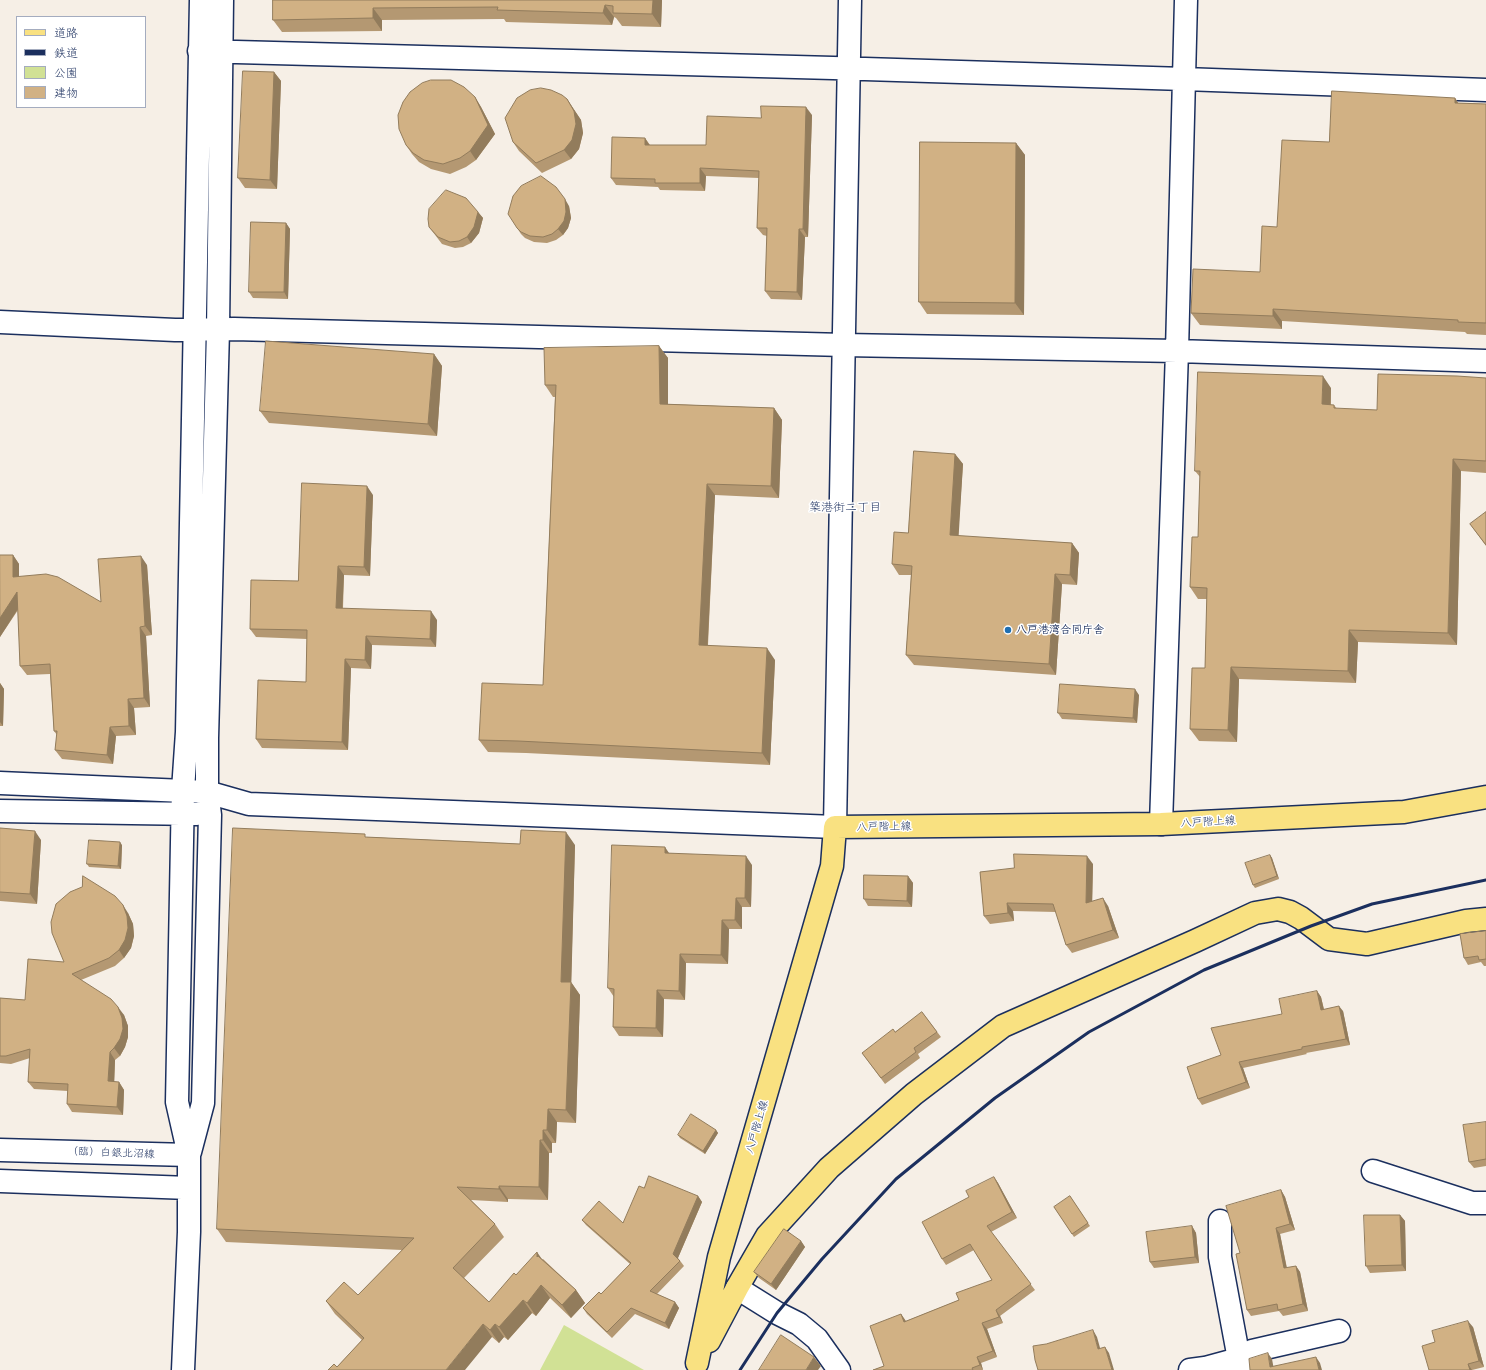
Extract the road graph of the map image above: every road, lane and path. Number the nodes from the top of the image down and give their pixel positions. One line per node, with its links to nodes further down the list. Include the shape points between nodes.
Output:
1 (201, 0): 5 (street)
2 (222, 0): 6 (street)
3 (850, 0): 7 (street)
4 (1186, 0): 8 (street)
5 (199, 51): 6 (street); 11 (street)
6 (221, 52): 7 (street); 12 (street)
7 (849, 69): 8 (street); 13 (street)
8 (1184, 79): 9 (street); 14 (street)
9 (1486, 90)
10 (0, 322): 11 (street)
11 (194, 330): 12 (street); 17 (street, via 188,724)
12 (218, 330): 13 (street); 18 (street)
13 (844, 345): 14 (street); 25 (street)
14 (1177, 351): 15 (street); 24 (street)
15 (1486, 361)
16 (0, 784): 17 (street)
17 (183, 790): 18 (street); 22 (street)
18 (207, 792): 20 (street); 23 (street)
19 (1486, 797): 24 (main road, 八戸階上線, via 1404,812)
20 (249, 804): 23 (street); 25 (street)
21 (0, 811): 22 (street)
22 (183, 813): 23 (street); 28 (street, via 177,1102)
23 (210, 814): 28 (street, via 204,1103)
24 (1161, 824): 25 (main road, 八戸階上線)
25 (834, 827): 37 (main road, 八戸階上線, via 832,866 719,1257)
26 (1486, 919): 34 (main road, 八戸階上線, via 1466,921 1367,944 1329,939 1290,912 1278,909 1255,912 1003,1026 914,1094 829,1168 767,1236)
27 (0, 1150): 28 (street, （臨）白銀北沼線)
28 (189, 1155): 31 (street)
29 (1374, 1171): 32 (street, via 1472,1203)
30 (0, 1181): 31 (street)
31 (189, 1188): 38 (street)
32 (1486, 1203)
33 (1220, 1221): 36 (street, via 1220,1257)
34 (737, 1288): 37 (main road, 八戸階上線); 39 (street, via 799,1324 816,1339)
35 (1339, 1331): 36 (street, via 1252,1351)
36 (1239, 1364): 40 (street)
37 (695, 1367)
38 (183, 1370)
39 (839, 1370)
40 (1190, 1370)

